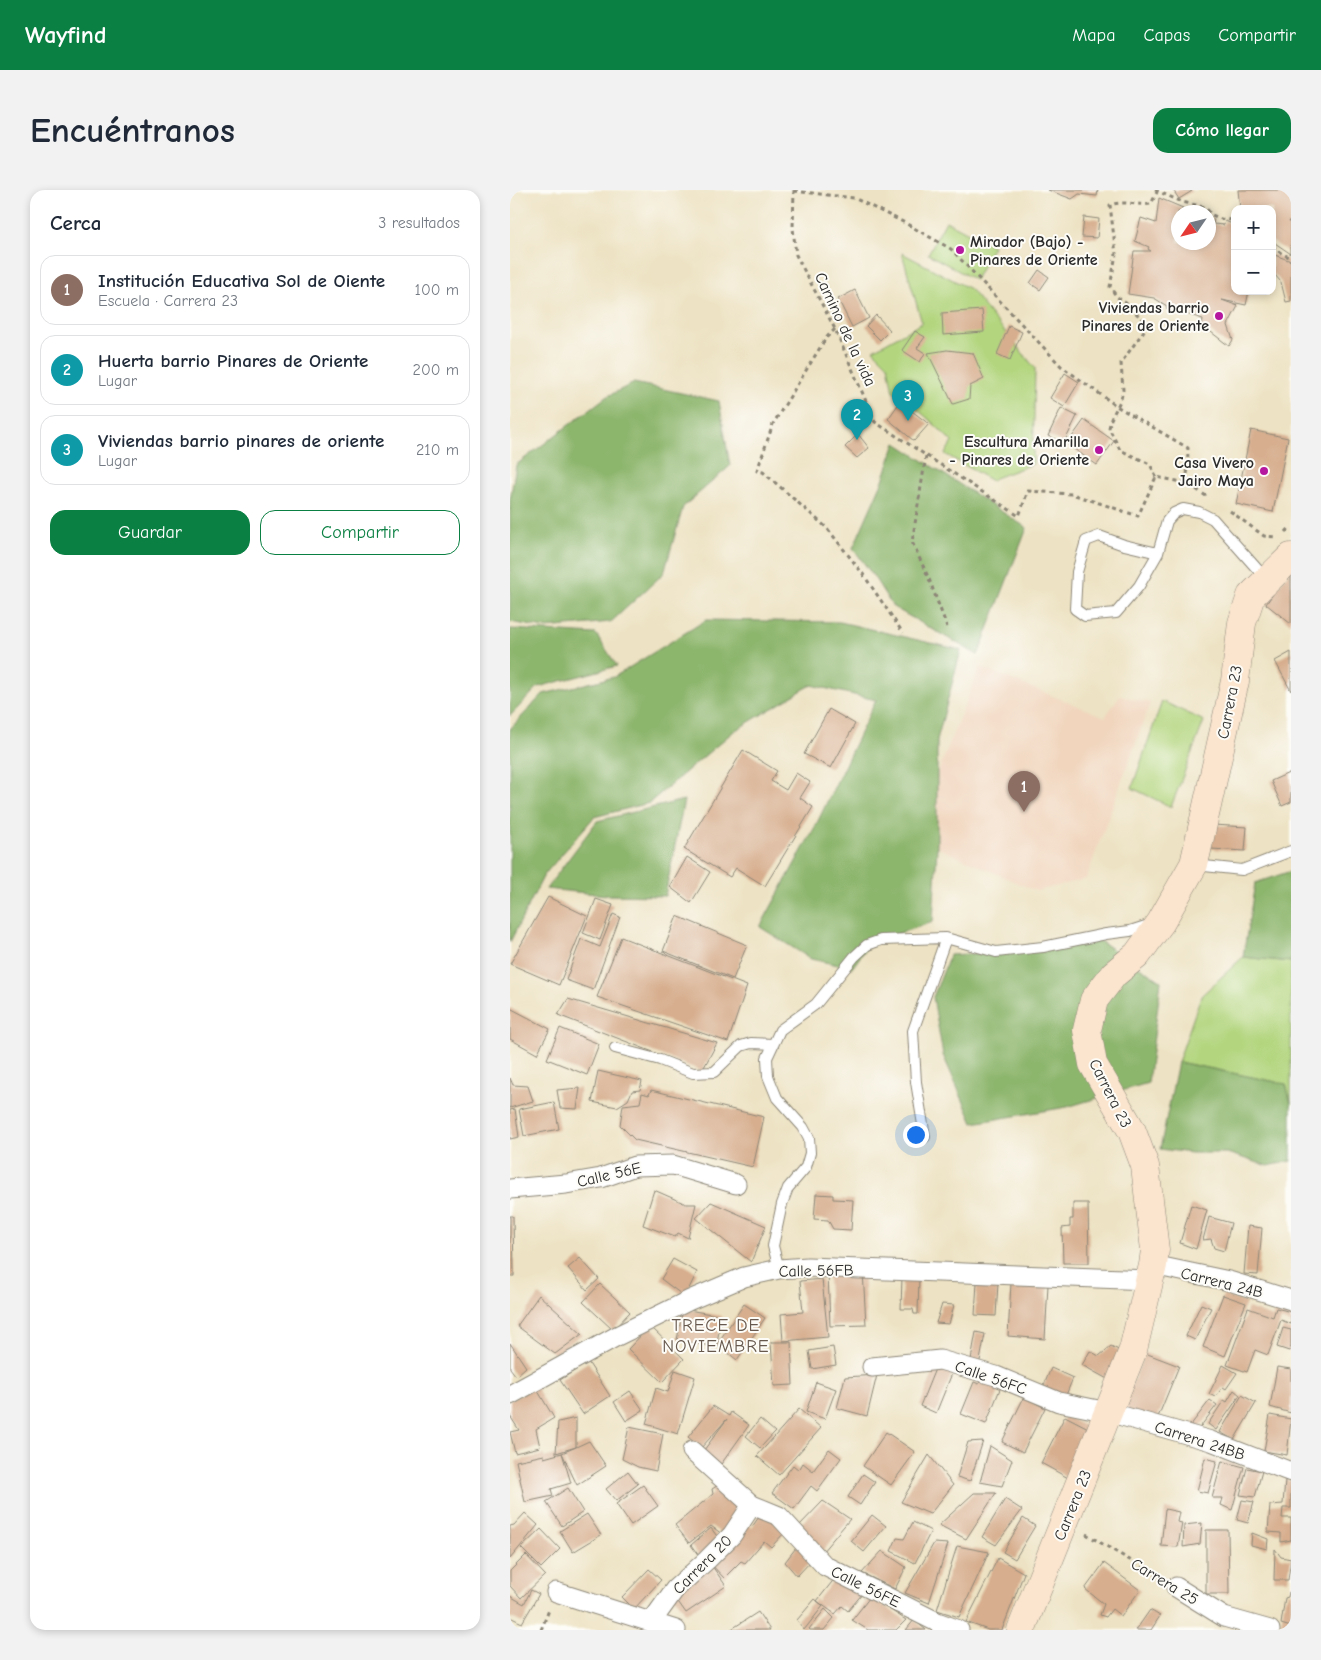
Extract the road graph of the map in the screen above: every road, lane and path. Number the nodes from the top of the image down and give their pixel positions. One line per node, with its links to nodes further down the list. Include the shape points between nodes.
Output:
1 (794, 190): 6 (path, Camino de la vida, via 796,255); 7 (path, Camino de la vida, via 854,198 951,249 1061,366)
2 (1156, 191): 3 (path, via 1205,207 1220,219); 7 (path, via 1151,204 1141,206 1118,202 1110,205 1116,254 1110,286 1117,297 1148,325 1121,363 1123,390)
3 (1231, 220)
4 (1276, 249): 5 (path)
5 (1291, 258)
6 (835, 329): 8 (path, Camino de la vida, via 875,422); 18 (path, via 826,338 773,424 756,471 763,472 827,528)
7 (1118, 407): 9 (path, via 1109,428 1120,450 1150,464); 10 (path, Camino de la vida, via 1188,448)
8 (926, 456): 9 (path, Camino de la vida, via 1019,516 1028,492 1072,494 1138,516); 17 (path, via 912,542 930,579)
9 (1156, 477): 10 (path)
10 (1187, 483): 11 (path)
11 (1211, 499)
12 (1227, 509): 13 (path, via 1264,536 1278,537 1289,531)
13 (1291, 526)
14 (1158, 553): 14 (lane, via 1099,536 1086,541 1077,572 1075,609 1085,616 1116,613 1139,586); 16 (lane, via 1167,521 1183,509 1199,512 1213,518)
15 (1291, 557): 16 (street, Carrera 23)
16 (1266, 580): 20 (street, Carrera 23, via 1252,596 1242,622 1235,682)
17 (947, 627)
18 (903, 633)
19 (1291, 851): 20 (lane, via 1242,870)
20 (1194, 864): 21 (street, Carrera 23)
21 (1161, 922): 22 (lane, via 1043,947 996,952); 29 (street, Carrera 23, via 1137,955 1114,974 1094,1000 1087,1030 1093,1064 1132,1131 1145,1166 1155,1250)
22 (946, 938): 23 (lane, via 880,940 867,945 816,1004 780,1030); 25 (lane, via 913,1031 916,1082)
23 (773, 1044): 24 (lane, via 741,1046 714,1072 693,1074 660,1060); 28 (lane, via 768,1058 768,1076 777,1098 809,1138 810,1154 806,1167 788,1188 782,1204 773,1246)
24 (615, 1048)
25 (925, 1137)
26 (736, 1184): 27 (street, Calle 56E, via 673,1164 635,1166 601,1178)
27 (510, 1189)
28 (779, 1269): 29 (street, Calle 56FB); 32 (street, Calle 56FB, via 744,1277 690,1300)
29 (1152, 1273): 30 (street, Carrera 24B, via 1229,1281); 33 (street, Carrera 23, via 1133,1350)
30 (1291, 1300)
31 (872, 1367): 33 (street, Calle 56FC, via 940,1360 996,1376 1059,1402)
32 (510, 1395)
33 (1108, 1412): 35 (street, Carrera 24BB, via 1211,1441); 37 (street, Carrera 23)
34 (692, 1451): 36 (street, Calle 56FE)
35 (1291, 1472)
36 (752, 1505): 40 (street, Carrera 20, via 732,1535 675,1589); 42 (street, Calle 56FE, via 779,1516 825,1566)
37 (1064, 1527): 38 (path, Carrera 25, via 1091,1536); 43 (street, Carrera 23)
38 (1176, 1587): 44 (street, Carrera 25, via 1224,1617)
39 (556, 1592): 40 (street)
40 (652, 1621): 41 (street)
41 (676, 1630)
42 (959, 1630)
43 (1021, 1630)
44 (1270, 1630)

